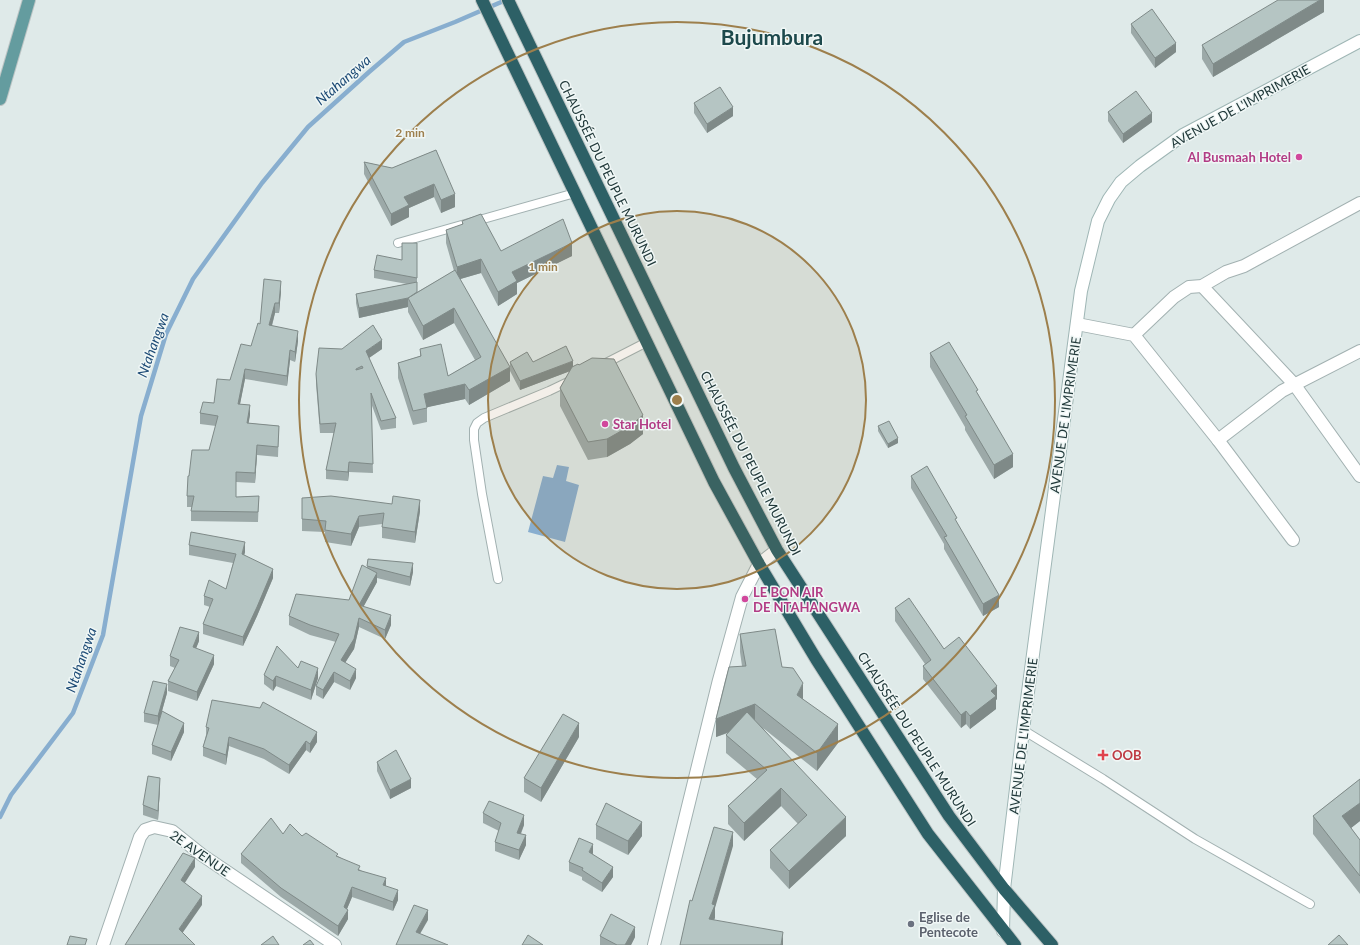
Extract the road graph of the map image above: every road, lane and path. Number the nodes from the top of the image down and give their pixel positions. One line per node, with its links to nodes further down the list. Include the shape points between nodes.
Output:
1 (29, 0): 5 (main road)
2 (482, 0): 6 (highway)
3 (508, 0): 21 (highway, CHAUSSÉE DU PEUPLE MURUNDI)
4 (1360, 41): 10 (street, AVENUE DE L'IMPRIMERIE, via 1183,135 1121,182 1098,221 1081,291)
5 (0, 99)
6 (575, 193): 8 (lane); 12 (highway)
7 (1360, 204): 9 (street)
8 (398, 243)
9 (1202, 286): 11 (street, via 1189,287 1174,296); 16 (street)
10 (1077, 324): 11 (street); 24 (street, AVENUE DE L'IMPRIMERIE)
11 (1134, 335): 17 (street)
12 (647, 342): 14 (lane); 22 (highway, via 714,482)
13 (1360, 351): 16 (street)
14 (598, 367)
15 (577, 377): 23 (lane, via 484,418 474,429 482,494)
16 (1294, 384): 17 (street); 18 (street)
17 (1218, 440): 20 (street)
18 (1356, 462): 19 (street)
19 (1360, 476)
20 (1293, 540)
21 (777, 550): 22 (street); 25 (highway, CHAUSSÉE DU PEUPLE MURUNDI, via 950,816)
22 (759, 564): 27 (highway, via 928,834); 30 (street, via 742,597 718,680)
23 (498, 579)
24 (1023, 730): 25 (street, AVENUE DE L'IMPRIMERIE); 26 (lane, via 1195,839)
25 (1004, 889): 27 (street, AVENUE DE L'IMPRIMERIE); 32 (highway, CHAUSSÉE DU PEUPLE MURUNDI)
26 (1310, 904)
27 (1003, 931): 31 (highway)
28 (103, 945): 29 (street, 2E AVENUE, via 140,837 145,830 154,826 172,831 202,855)
29 (335, 945)
30 (654, 945)
31 (1015, 945)
32 (1052, 945)

